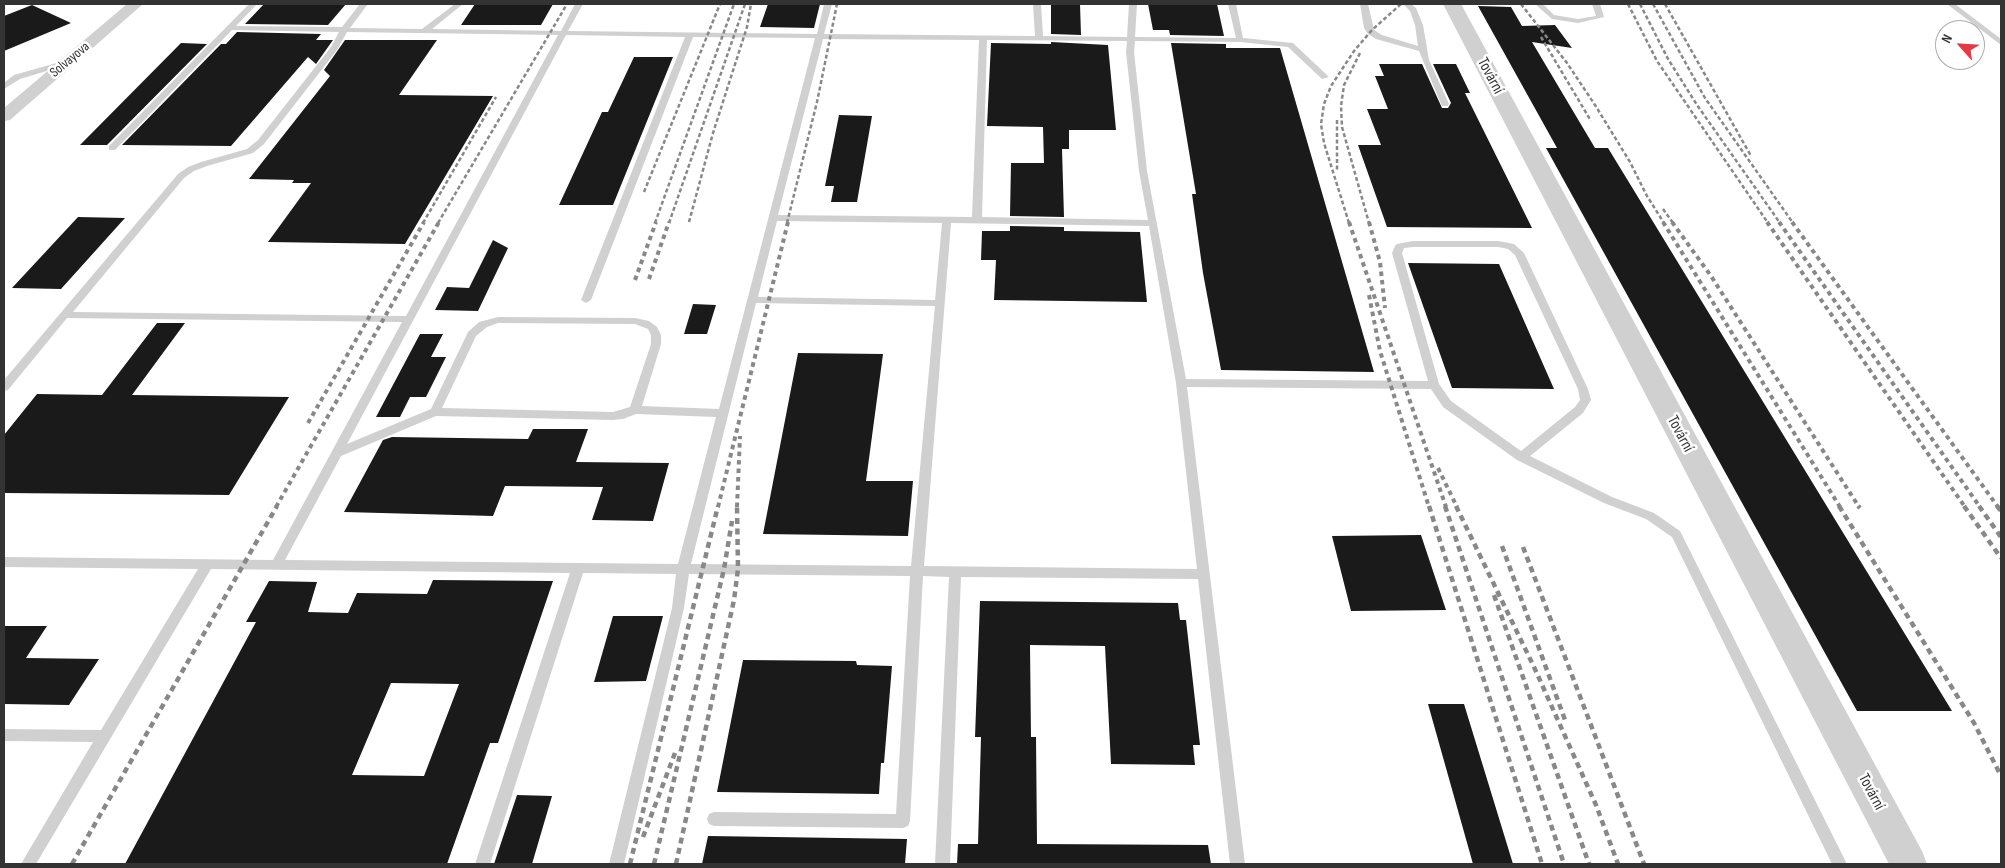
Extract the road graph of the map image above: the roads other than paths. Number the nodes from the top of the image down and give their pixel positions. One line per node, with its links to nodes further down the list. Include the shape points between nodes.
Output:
1 (136, 4): 28 (street, Solvayova)
2 (253, 4): 16 (lane)
3 (364, 4): 17 (lane)
4 (459, 4): 18 (lane)
5 (579, 4): 19 (lane)
6 (828, 4): 21 (lane)
7 (1037, 4): 23 (lane)
8 (1132, 4): 24 (lane)
9 (1232, 4): 25 (lane)
10 (1364, 4): 27 (lane, via 1371,32)
11 (1407, 4): 27 (lane, via 1413,10 1418,25)
12 (1452, 4): 68 (street, Tovární)
13 (1539, 4): 14 (lane, via 1552,17 1578,21 1600,17)
14 (1596, 4)
15 (1951, 4): 26 (lane)
16 (230, 28): 17 (lane); 33 (lane)
17 (344, 30): 18 (lane); 41 (lane, via 334,48 261,142 250,151 204,164 181,176)
18 (424, 31): 19 (lane)
19 (563, 33): 20 (lane); 42 (lane)
20 (690, 35): 21 (lane); 38 (lane)
21 (819, 36): 22 (lane); 34 (lane)
22 (983, 38): 23 (lane); 36 (lane)
23 (1039, 38): 24 (lane)
24 (1131, 39): 25 (lane); 37 (lane, via 1144,170)
25 (1240, 40): 29 (lane, via 1290,45)
26 (2001, 43)
27 (1422, 50): 31 (lane)
28 (67, 62): 30 (lane, via 17,77); 32 (street, Solvayova)
29 (1325, 77)
30 (4, 87)
31 (1445, 104)
32 (4, 116)
33 (112, 148)
34 (773, 218): 35 (lane); 39 (lane)
35 (947, 220): 36 (lane); 40 (lane)
36 (977, 220): 37 (lane)
37 (1153, 223): 43 (lane)
38 (586, 300)
39 (752, 300): 40 (lane); 48 (lane)
40 (940, 303): 56 (lane)
41 (65, 315): 42 (lane); 45 (lane)
42 (409, 318): 49 (lane)
43 (1181, 383): 44 (lane); 58 (lane)
44 (1434, 385): 50 (lane, via 1452,408); 50 (lane, via 1398,249 1405,244 1511,246 1519,253 1586,395 1583,406)
45 (4, 387)
46 (636, 410): 47 (lane, via 613,416); 47 (lane, via 656,344 652,327 635,321 498,320 483,324 472,334); 48 (lane)
47 (435, 412): 49 (lane)
48 (723, 413): 55 (lane)
49 (336, 454): 53 (lane)
50 (1521, 456): 67 (lane, via 1608,500 1650,516 1676,534)
51 (4, 562): 52 (lane)
52 (208, 564): 53 (lane); 60 (lane)
53 (276, 565): 54 (lane)
54 (578, 568): 55 (lane); 63 (lane)
55 (683, 569): 56 (lane); 64 (lane, via 678,608)
56 (918, 571): 57 (lane); 61 (lane, via 903,821)
57 (955, 572): 58 (lane); 65 (lane)
58 (1203, 574): 66 (lane)
59 (4, 735): 60 (lane)
60 (104, 736): 62 (lane)
61 (714, 819)
62 (28, 864)
63 (482, 864)
64 (616, 864)
65 (942, 864)
66 (1238, 864)
67 (1840, 864)
68 (1909, 864)

